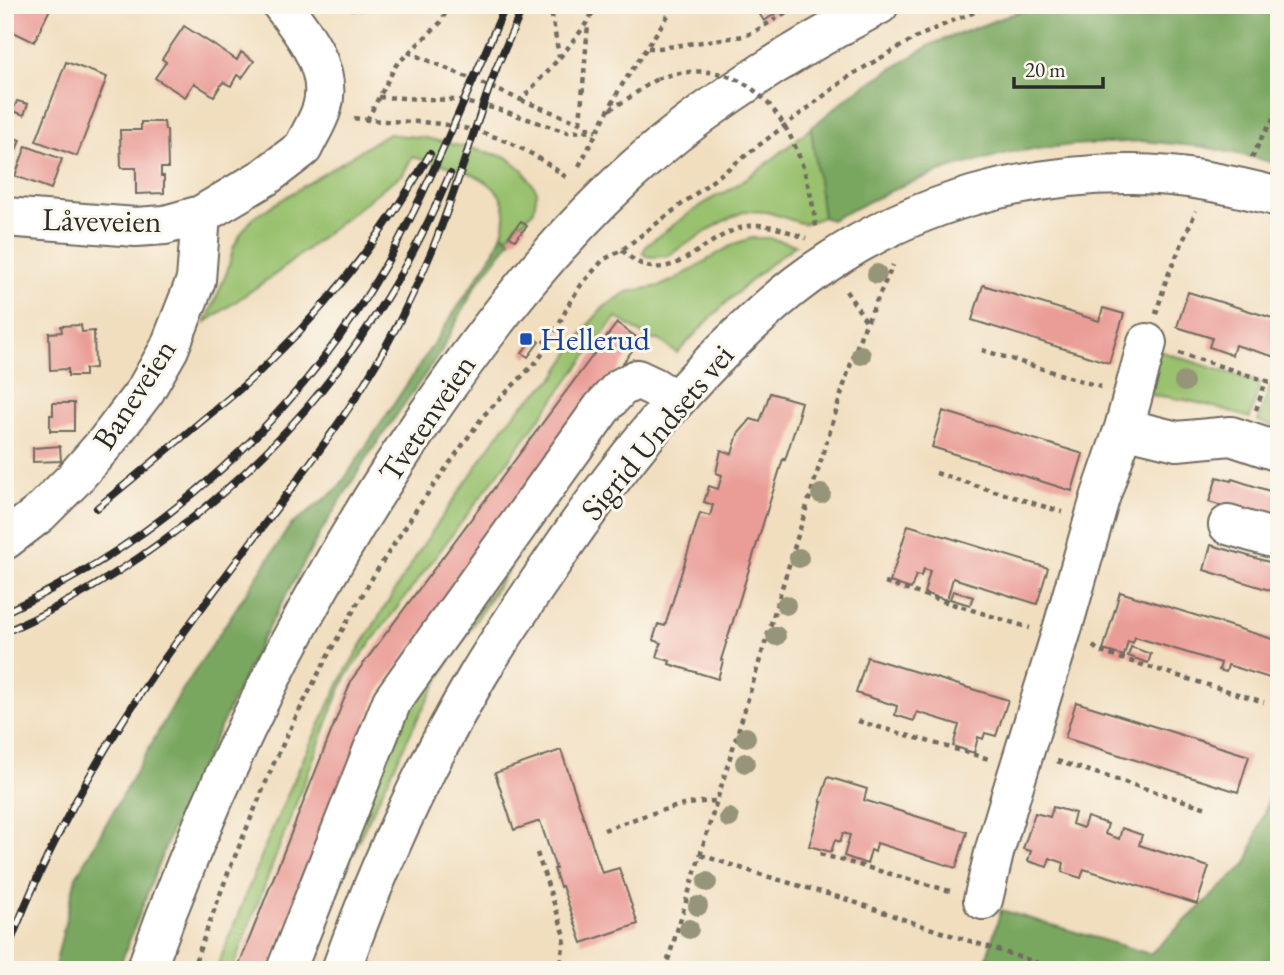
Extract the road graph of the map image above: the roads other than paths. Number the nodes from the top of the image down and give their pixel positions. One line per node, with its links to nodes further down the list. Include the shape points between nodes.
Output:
1 (282, 5): 4 (street, Låveveien, via 318,61 324,98 335,113 303,148 265,177)
2 (879, 5): 14 (street, Tvetenveien, via 765,69 650,156 557,246 481,339 379,488 304,614 188,857)
3 (1279, 197): 7 (street, Sigrid Undsets vei, via 1179,178 1088,175 989,191 940,206 857,244 782,295)
4 (201, 215): 5 (street, Låveveien, via 136,228); 11 (street, Baneveien, via 196,280 169,349 145,391 73,480)
5 (9, 216)
6 (1147, 343): 8 (street)
7 (675, 400): 15 (street, via 637,379 620,388 392,701); 16 (street, Sigrid Undsets vei, via 570,537 478,675 412,800)
8 (1130, 418): 9 (street, via 1177,441 1231,436); 13 (street, via 1100,498 995,849)
9 (1279, 452)
10 (1228, 525): 12 (street)
11 (5, 540)
12 (1279, 540)
13 (984, 900)
14 (146, 970)
15 (286, 970)
16 (341, 970)

